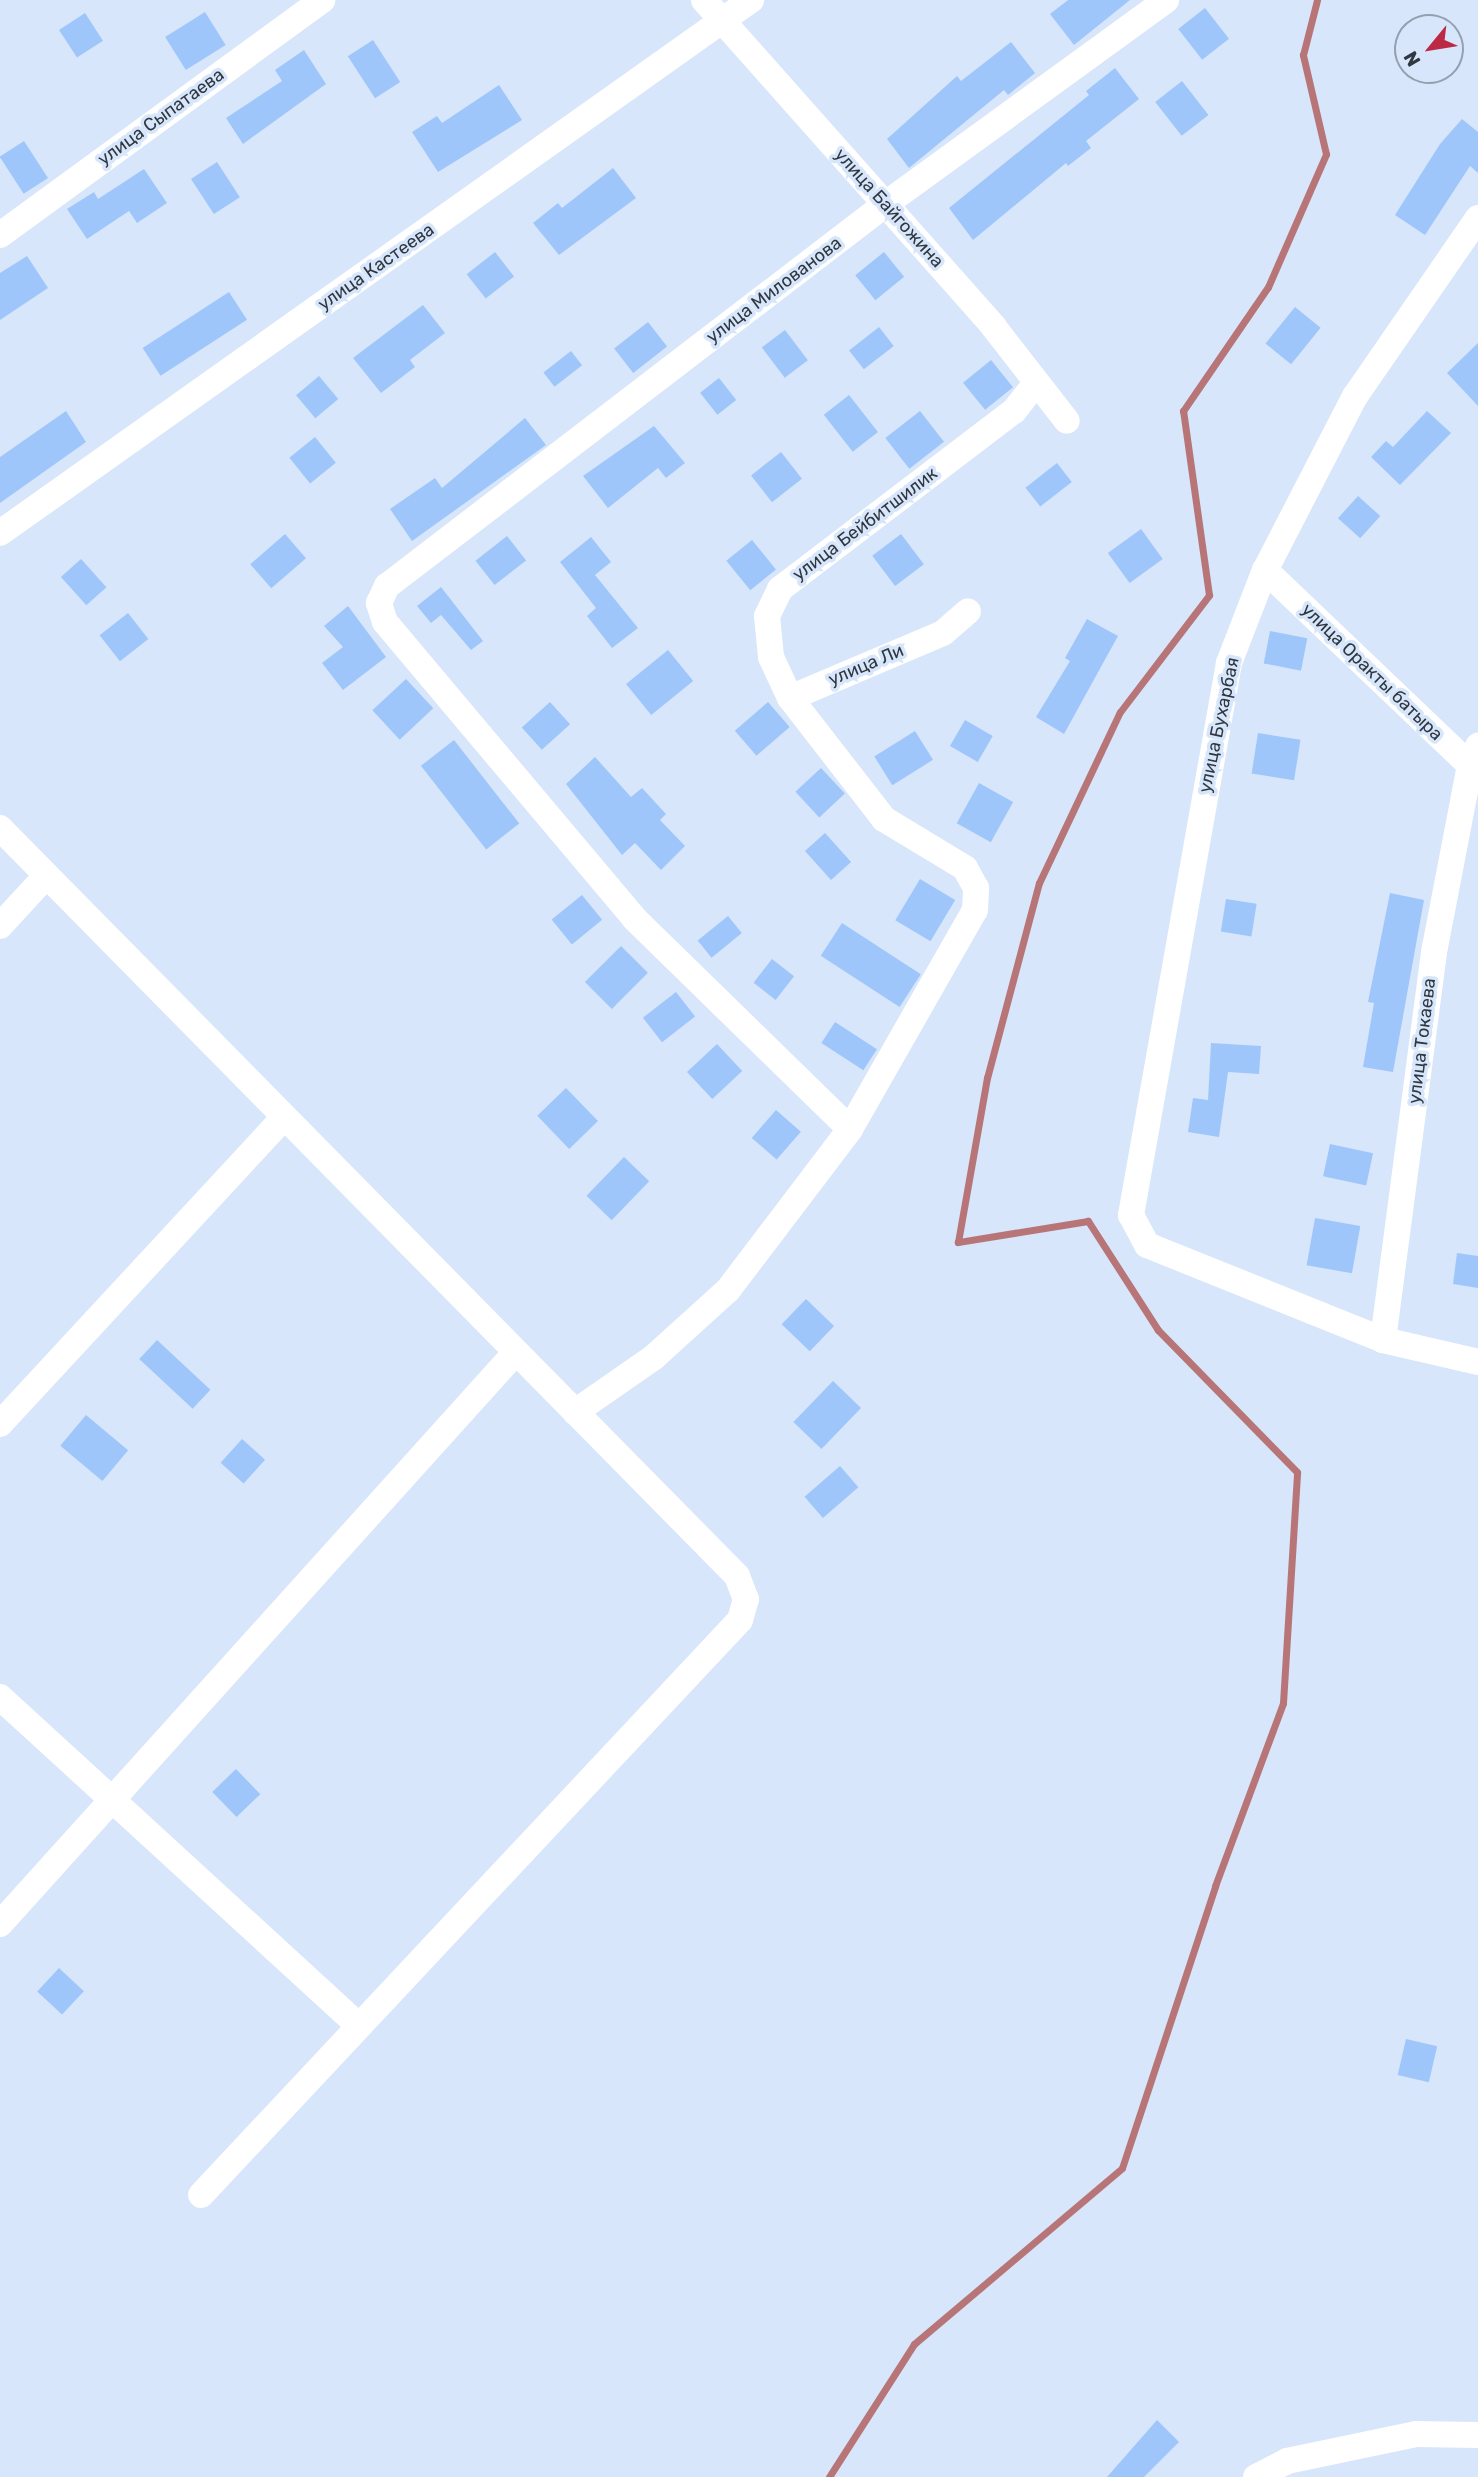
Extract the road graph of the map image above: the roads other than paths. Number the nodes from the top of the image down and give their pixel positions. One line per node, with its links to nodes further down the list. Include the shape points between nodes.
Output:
1 (322, 0): 8 (street, улица Сыпатаева)
2 (704, 0): 5 (street, улица Байгожина)
3 (751, 0): 5 (street, улица Кастеева)
4 (1166, 0): 6 (street, улица Милованова)
5 (722, 22): 6 (street, улица Байгожина); 11 (street, улица Кастеева)
6 (887, 203): 9 (street, улица Байгожина); 20 (street, улица Милованова, via 387,586 379,603 385,622 635,919)
7 (1478, 218): 12 (street, улица Бухарбая, via 1355,396)
8 (0, 234)
9 (1036, 383): 10 (street, улица Байгожина); 14 (street, улица Бейбитшилик, via 1014,411 780,589 766,616 771,657)
10 (1067, 421)
11 (0, 533)
12 (1265, 570): 15 (street, улица Оракты батыра); 21 (street, улица Бухарбая, via 1229,663 1131,1215 1147,1245)
13 (968, 611): 14 (street, улица Ли, via 952,640)
14 (790, 698): 20 (street, улица Бейбитшилик, via 884,819 965,868 976,888 975,910)
15 (1475, 762): 21 (street, улица Токаева, via 1435,947)
16 (0, 828): 17 (street)
17 (46, 876): 18 (street); 19 (street)
18 (0, 926)
19 (284, 1117): 22 (street); 25 (street)
20 (850, 1129): 24 (street, улица Бейбитшилик, via 728,1290 654,1357)
21 (1383, 1340): 23 (street)
22 (516, 1352): 24 (street); 27 (street)
23 (1478, 1362)
24 (575, 1412): 29 (street, via 737,1576 747,1599 740,1620)
25 (0, 1424)
26 (0, 1697): 27 (street)
27 (113, 1798): 28 (street); 29 (street)
28 (0, 1924)
29 (359, 2026): 30 (street)
30 (201, 2195)
31 (1478, 2434): 32 (street, via 1416,2434 1287,2461)
32 (1256, 2477)

